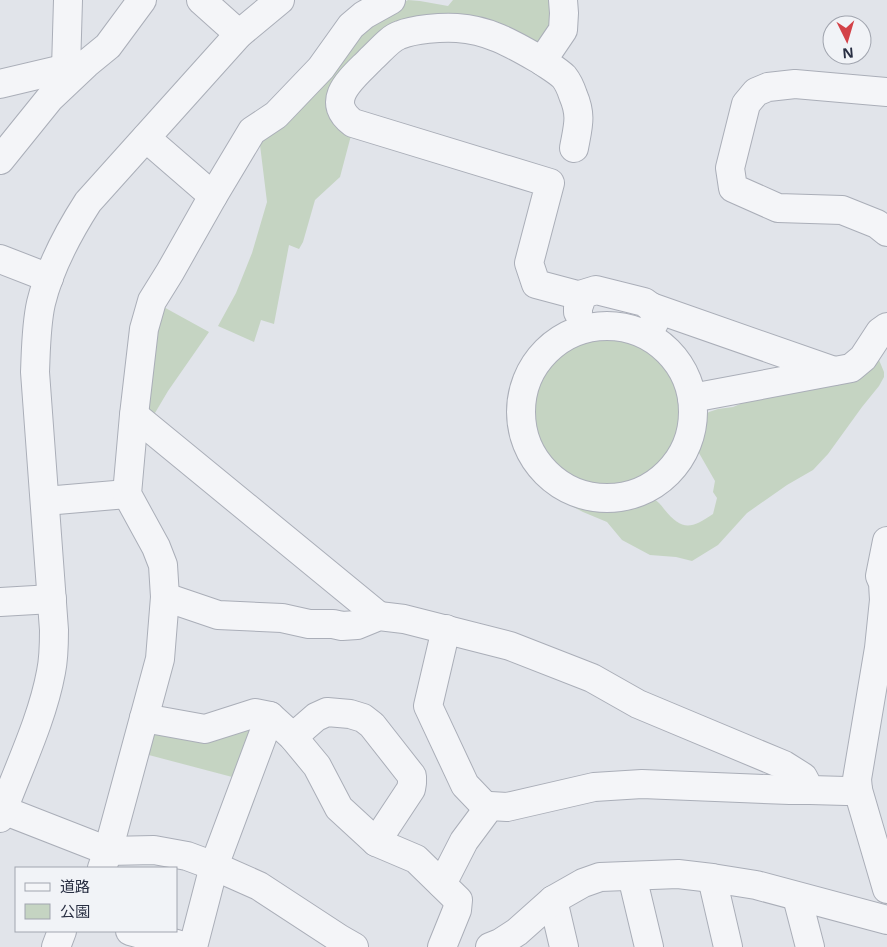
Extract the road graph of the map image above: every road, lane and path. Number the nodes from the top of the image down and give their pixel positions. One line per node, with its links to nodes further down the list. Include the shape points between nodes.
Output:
1 (68, 0): 9 (street)
2 (142, 0): 9 (street, via 108,46)
3 (200, 0): 7 (street)
4 (280, 0): 7 (street)
5 (391, 0): 15 (street, via 352,26 321,68 276,115 252,131)
6 (563, 0): 8 (street, via 562,30)
7 (239, 34): 12 (street)
8 (542, 61): 13 (street, via 564,77 575,100 579,121); 19 (street, via 489,33 457,28 399,35 345,86 340,95 340,108 353,123 550,184 529,263 536,284)
9 (76, 66): 10 (street); 14 (street)
10 (0, 84)
11 (887, 92): 16 (street, via 795,84 756,92 746,104 730,168 733,188 778,208 842,210 877,224)
12 (146, 138): 15 (street); 18 (street, via 88,202 63,244)
13 (574, 148)
14 (0, 160)
15 (213, 196): 26 (street, via 152,301 144,329)
16 (887, 232)
17 (0, 259): 18 (street)
18 (49, 278): 28 (street, via 41,304 35,372)
19 (581, 296): 20 (street, via 596,290 644,302); 22 (street, via 578,308)
20 (651, 307): 23 (street, via 656,317); 24 (street)
21 (887, 327): 24 (street, via 863,358 851,368)
22 (580, 331): 23 (street, via 592,326 622,326); 25 (street, via 564,337 542,354 527,377 520,404 522,431 532,456 550,477 573,492 609,498 627,496 652,486 675,466 690,440 694,411)
23 (650, 336): 25 (street, via 673,356 689,381)
24 (834, 372): 25 (street)
25 (692, 398)
26 (134, 415): 27 (street); 34 (street)
27 (128, 494): 28 (street); 31 (street, via 163,565)
28 (45, 501): 32 (street)
29 (887, 541): 30 (street, via 880,576)
30 (885, 583): 40 (street)
31 (165, 597): 34 (street, via 218,615 282,618 309,624 357,625); 37 (street, via 160,659)
32 (52, 599): 33 (street); 42 (street, via 53,655 45,701)
33 (0, 602)
34 (378, 616): 35 (street, via 404,618)
35 (446, 629): 39 (street, via 510,646 592,678 638,704 784,765 803,777); 41 (street, via 428,706 466,785)
36 (270, 716): 37 (street, via 255,714 205,729); 38 (street); 45 (street)
37 (144, 718): 44 (street)
38 (293, 736): 43 (street, via 317,766 339,808); 43 (street, via 327,712 363,718 412,776 411,789)
39 (810, 790): 40 (street); 41 (street, via 642,784 594,787 507,807 490,806)
40 (858, 790): 49 (street)
41 (488, 809): 48 (street, via 464,841)
42 (2, 814): 44 (street)
43 (376, 842): 48 (street, via 416,859)
44 (105, 860): 45 (street, via 154,850 187,856)
45 (214, 866): 55 (street, via 258,886); 58 (street)
46 (632, 876): 47 (street, via 678,874); 51 (street, via 600,877); 62 (street)
47 (712, 878): 50 (street, via 756,885); 63 (street)
48 (442, 884): 59 (street, via 458,900)
49 (887, 889)
50 (797, 897): 52 (street); 64 (street)
51 (553, 900): 60 (street, via 500,944); 61 (street)
52 (887, 920)
53 (62, 932): 56 (street)
54 (134, 932): 57 (street)
55 (343, 944)
56 (56, 947)
57 (187, 947)
58 (193, 947)
59 (442, 947)
60 (490, 947)
61 (564, 947)
62 (649, 947)
63 (728, 947)
64 (810, 947)

